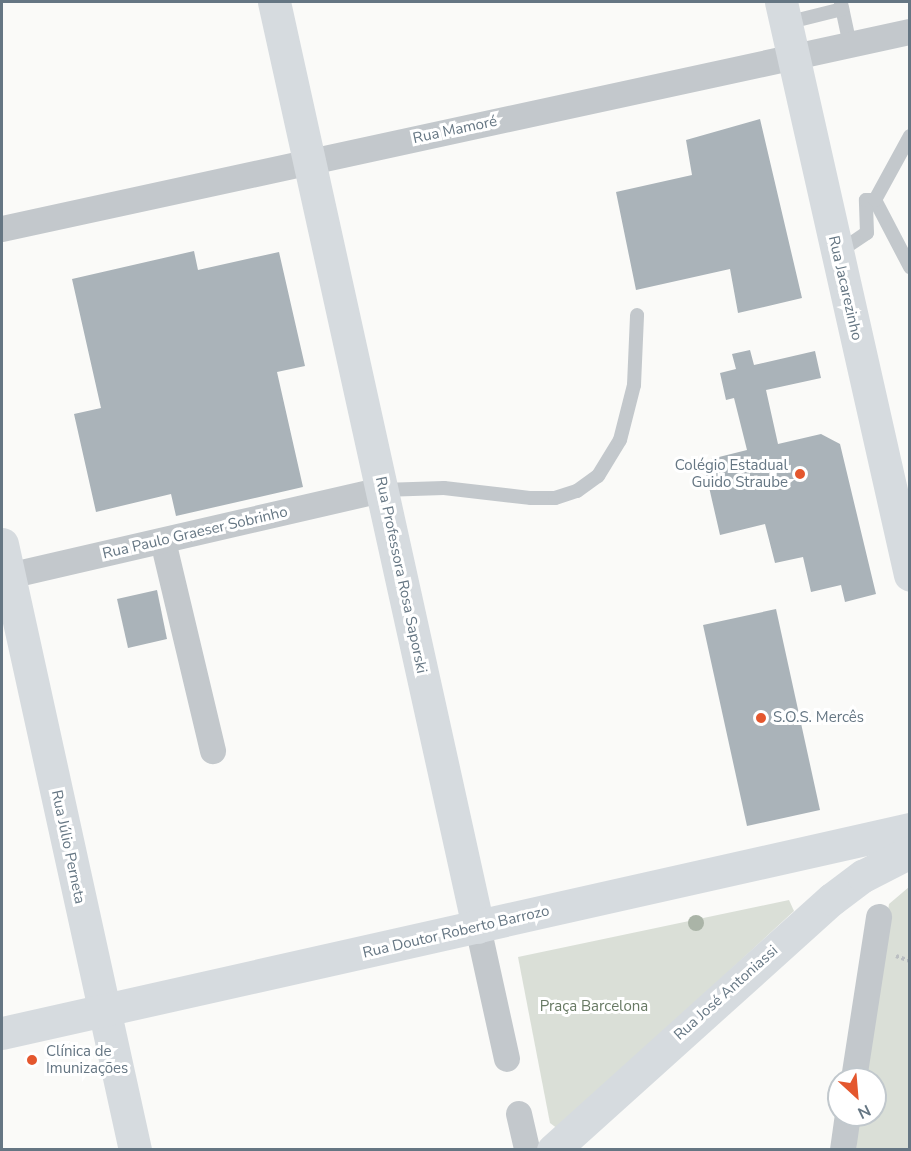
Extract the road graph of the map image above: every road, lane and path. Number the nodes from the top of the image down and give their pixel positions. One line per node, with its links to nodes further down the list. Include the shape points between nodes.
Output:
1 (274, 2): 8 (main road, Rua Professora Rosa Saporski)
2 (841, 5): 3 (lane); 5 (lane)
3 (783, 12): 6 (main road, Rua Jacarezinho)
4 (909, 32): 5 (street, Rua Mamoré)
5 (850, 45): 6 (street, Rua Mamoré)
6 (793, 57): 8 (street, Rua Mamoré); 11 (main road, Rua Jacarezinho)
7 (909, 136): 9 (lane)
8 (310, 162): 10 (street, Rua Mamoré); 14 (main road, Rua Professora Rosa Saporski)
9 (875, 200): 11 (lane, via 866,200 867,233); 12 (lane)
10 (2, 229)
11 (837, 253): 17 (main road, Rua Jacarezinho)
12 (909, 267)
13 (637, 315): 14 (lane, via 634,385 620,440 598,476 577,491 555,498 531,498 444,488)
14 (382, 490): 15 (street, Rua Paulo Graeser Sobrinho); 23 (main road, Rua Professora Rosa Saporski)
15 (163, 541): 18 (street, Rua Paulo Graeser Sobrinho); 19 (street)
16 (2, 544): 18 (main road, Rua Júlio Perneta)
17 (909, 575)
18 (9, 576): 24 (main road, Rua Júlio Perneta)
19 (213, 751)
20 (909, 829): 23 (main road, Rua Doutor Roberto Barrozo)
21 (909, 852): 32 (main road, Rua José Antoniassi, via 863,876 832,899)
22 (879, 917): 27 (street)
23 (478, 927): 24 (main road, Rua Doutor Roberto Barrozo); 26 (street, Rua Professora Rosa Saporski)
24 (105, 1010): 25 (main road, Rua Doutor Roberto Barrozo); 30 (main road, Rua Júlio Perneta)
25 (2, 1033)
26 (507, 1059)
27 (856, 1067)
28 (519, 1114): 31 (street)
29 (846, 1127): 33 (street)
30 (135, 1149)
31 (527, 1149)
32 (553, 1149)
33 (843, 1149)

